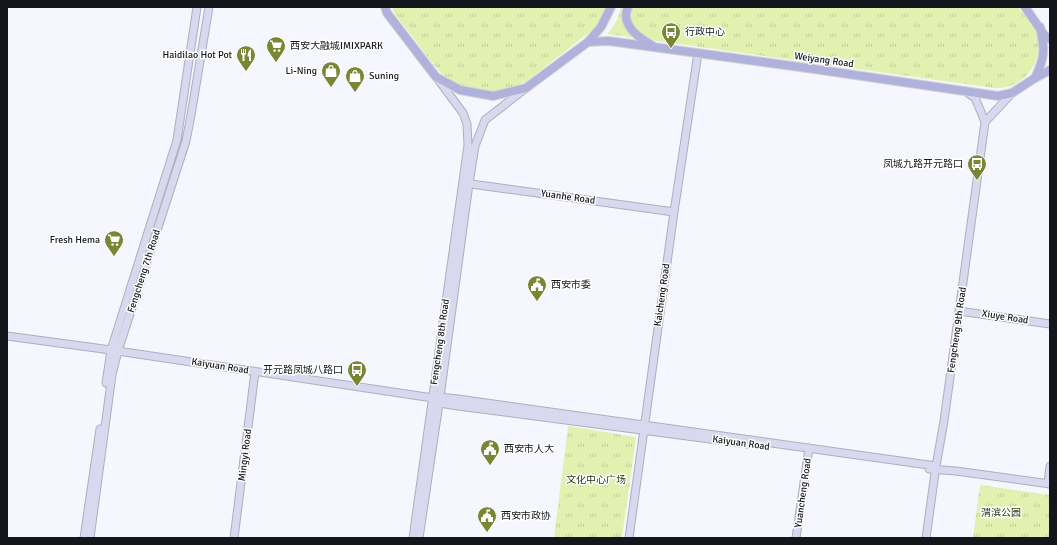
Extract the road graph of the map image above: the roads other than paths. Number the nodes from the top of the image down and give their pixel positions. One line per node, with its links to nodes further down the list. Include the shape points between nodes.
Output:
1 (197, 7): 24 (street, Fengcheng 7th Road, via 177,140)
2 (208, 7): 24 (street, Fengcheng 7th Road, via 186,141)
3 (611, 7): 9 (main road, via 601,27)
4 (628, 7): 10 (main road, via 628,26)
5 (1025, 7): 7 (main road)
6 (385, 9): 13 (main road)
7 (1040, 28): 8 (main road); 14 (main road, via 1044,51)
8 (1050, 39)
9 (588, 42): 10 (main road, Weiyang Road, via 609,41); 15 (main road)
10 (655, 47): 11 (main road, Weiyang Road)
11 (698, 53): 16 (main road, Weiyang Road); 20 (street, Kaicheng Road)
12 (1050, 70): 14 (main road, Weiyang Road)
13 (436, 77): 15 (main road, via 460,90 493,96); 19 (street, via 463,113 467,124)
14 (1035, 78): 17 (main road, Weiyang Road)
15 (526, 88): 19 (street, via 485,120 475,146)
16 (965, 91): 17 (main road, Weiyang Road, via 998,96); 18 (street, via 975,98)
17 (1012, 93): 18 (street)
18 (985, 122): 21 (street, Fengcheng 9th Road)
19 (466, 183): 20 (street, Yuanhe Road); 26 (street, Fengcheng 8th Road)
20 (674, 212): 27 (street, Kaicheng Road)
21 (959, 311): 22 (street, Xiuye Road); 30 (street, Fengcheng 9th Road)
22 (1050, 324)
23 (7, 336): 24 (street, Kaiyuan Road)
24 (114, 351): 25 (street, Kaiyuan Road); 32 (street, Fengcheng 7th Road); 33 (street, Fengcheng 7th Road)
25 (256, 372): 26 (street, Kaiyuan Road); 34 (street, Mingyi Road)
26 (437, 399): 27 (street, Kaiyuan Road); 35 (street, Fengcheng 8th Road); 36 (street, Fengcheng 8th Road)
27 (644, 427): 28 (street, Kaiyuan Road); 37 (street, Kaicheng Road)
28 (808, 450): 30 (street, Kaiyuan Road); 38 (street, Yuancheng Road)
29 (1050, 466): 31 (street)
30 (936, 468): 31 (street, Kaiyuan Road); 39 (street, Fengcheng 9th Road)
31 (1049, 484)
32 (84, 538)
33 (90, 538)
34 (234, 538)
35 (413, 538)
36 (420, 538)
37 (629, 538)
38 (796, 538)
39 (926, 538)

